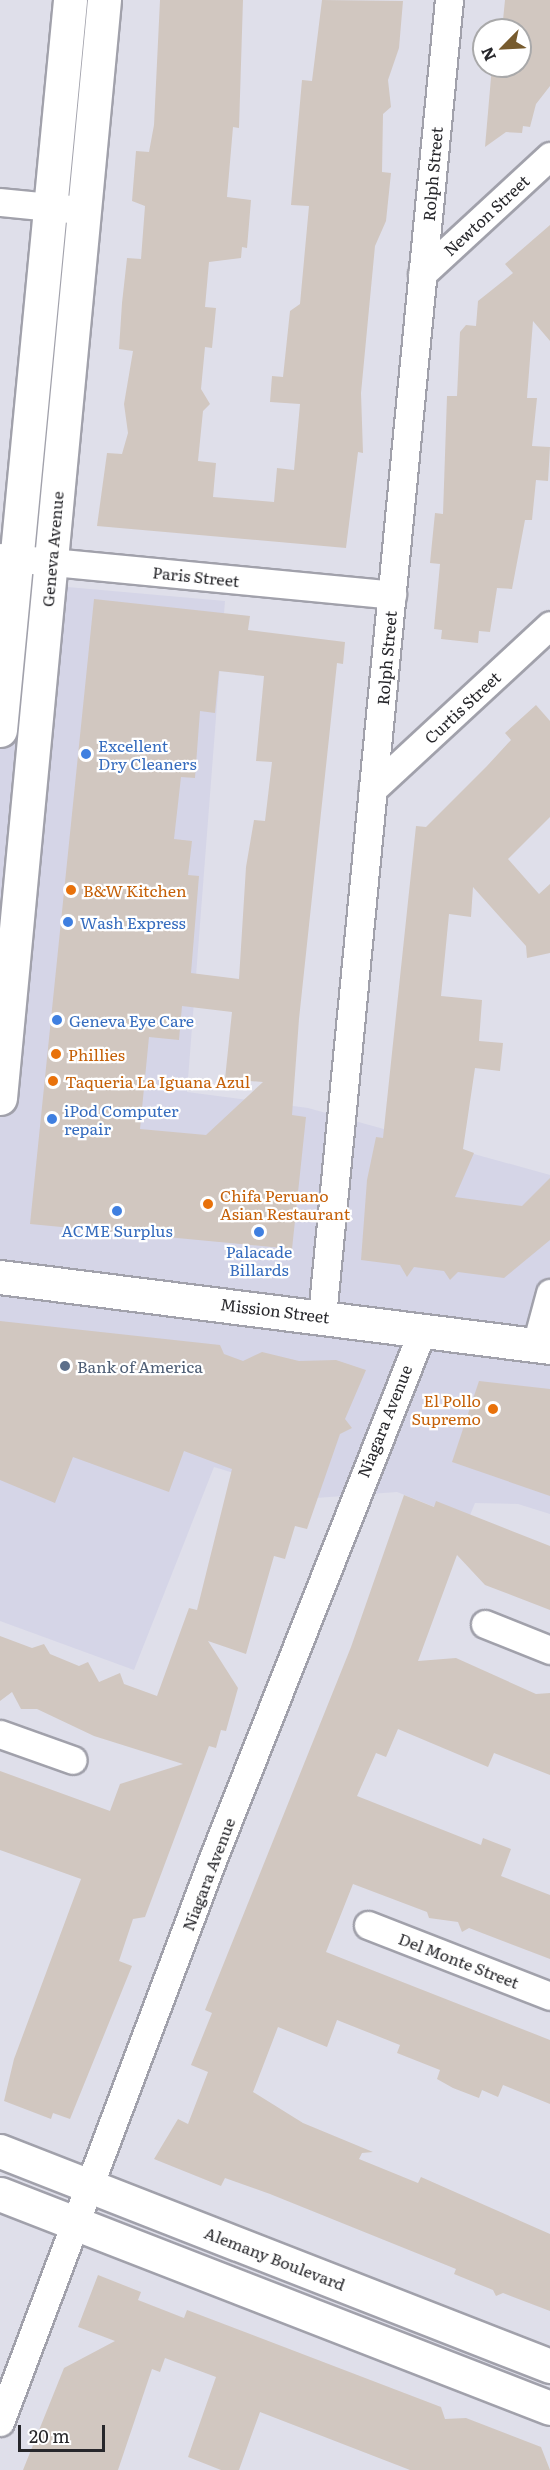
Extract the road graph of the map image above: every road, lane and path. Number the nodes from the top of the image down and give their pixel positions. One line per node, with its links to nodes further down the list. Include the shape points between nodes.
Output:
1 (70, 0): 6 (main road)
2 (104, 0): 7 (main road, Geneva Avenue)
3 (448, 0): 8 (street, Rolph Street)
4 (550, 156): 8 (street, Newton Street)
5 (0, 202): 6 (street)
6 (49, 207): 7 (street); 9 (main road)
7 (84, 210): 10 (main road, Geneva Avenue)
8 (422, 274): 11 (street, Rolph Street)
9 (8, 558): 10 (street, Paris Street); 13 (main road)
10 (50, 562): 11 (street, Paris Street); 15 (main road, Geneva Avenue)
11 (392, 595): 14 (street, Rolph Street)
12 (550, 625): 14 (street, Curtis Street)
13 (0, 730)
14 (373, 789): 19 (street, Rolph Street)
15 (9, 916): 16 (main road, Geneva Avenue)
16 (0, 1098)
17 (0, 1277): 19 (main road, Mission Street)
18 (550, 1293): 21 (street)
19 (322, 1316): 20 (main road, Mission Street)
20 (423, 1329): 21 (main road, Mission Street); 29 (street, Niagara Avenue, via 218,1847)
21 (543, 1346)
22 (485, 1624): 23 (street)
23 (550, 1650)
24 (0, 1734): 25 (street)
25 (73, 1760)
26 (368, 1925): 27 (street, Del Monte Street)
27 (550, 1996)
28 (0, 2151): 29 (main road, Alemany Boulevard)
29 (91, 2187): 31 (street, Niagara Avenue); 32 (main road, Alemany Boulevard)
30 (0, 2194): 31 (main road)
31 (77, 2224): 33 (main road); 34 (street, Niagara Avenue)
32 (550, 2366)
33 (550, 2408)
34 (0, 2422)

